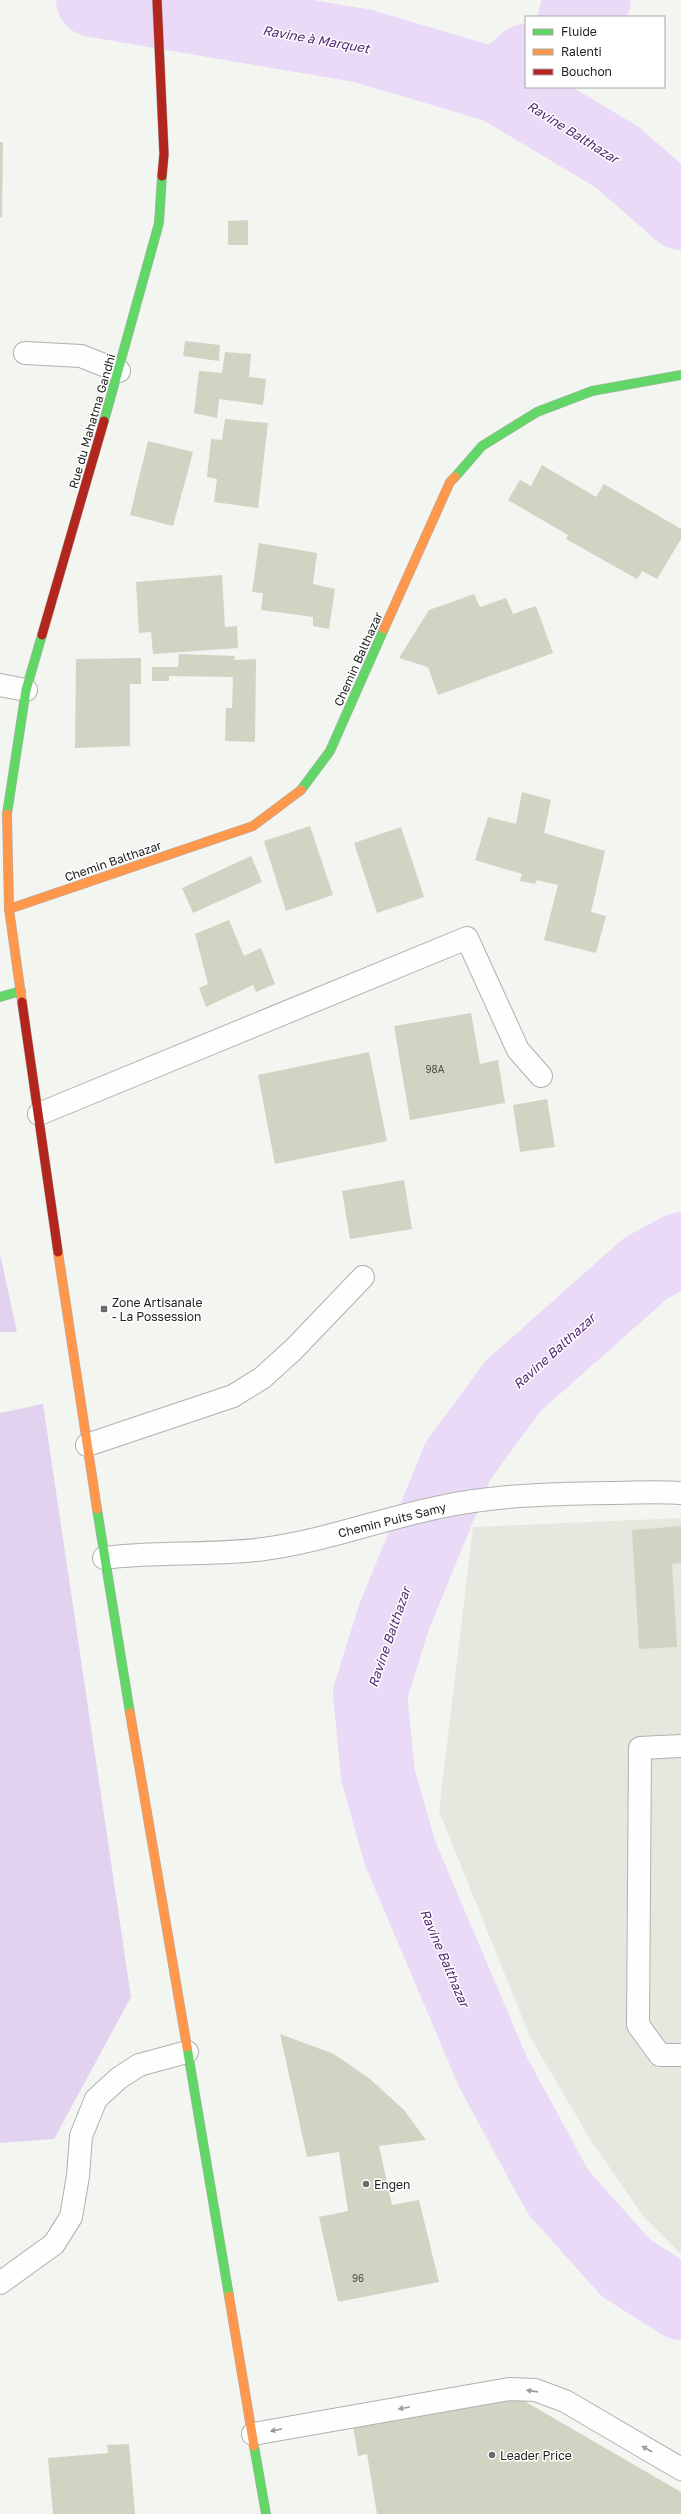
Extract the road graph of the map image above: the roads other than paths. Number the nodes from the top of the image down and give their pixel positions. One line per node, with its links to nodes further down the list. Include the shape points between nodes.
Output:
1 (157, 0): 3 (main road, Rue du Mahatma Gandhi, via 164,154 159,224)
2 (25, 353): 3 (street, via 80,356)
3 (119, 371): 6 (main road, Rue du Mahatma Gandhi)
4 (681, 375): 7 (main road, Chemin Balthazar, via 592,391 537,412 482,446 450,482 330,751 298,794 253,826)
5 (0, 685): 6 (street)
6 (26, 690): 7 (main road, Rue du Mahatma Gandhi, via 7,810)
7 (9, 909): 8 (main road, Rue du Mahatma Gandhi)
8 (21, 991): 9 (main road); 11 (main road, Rue du Mahatma Gandhi)
9 (0, 997)
10 (541, 1076): 11 (street, via 518,1050 466,938)
11 (39, 1114): 13 (main road, Rue du Mahatma Gandhi)
12 (363, 1277): 13 (street, via 293,1350 262,1378 233,1396)
13 (87, 1445): 15 (main road, Rue du Mahatma Gandhi)
14 (681, 1493): 15 (street, Chemin Puits Samy, via 546,1493 496,1497 439,1507 344,1532 264,1549 194,1554 137,1553)
15 (104, 1558): 17 (main road, Rue du Mahatma Gandhi)
16 (681, 1746): 18 (street, via 640,1748 638,2025 660,2055)
17 (187, 2052): 19 (street, via 140,2065 119,2078 96,2100 81,2136 71,2217 54,2244); 20 (main road, Rue du Mahatma Gandhi)
18 (681, 2055)
19 (0, 2284)
20 (252, 2434): 21 (street, one-way to 20, via 565,2401 535,2390 509,2389); 22 (main road, Rue du Mahatma Gandhi)
21 (681, 2469)
22 (266, 2514)

